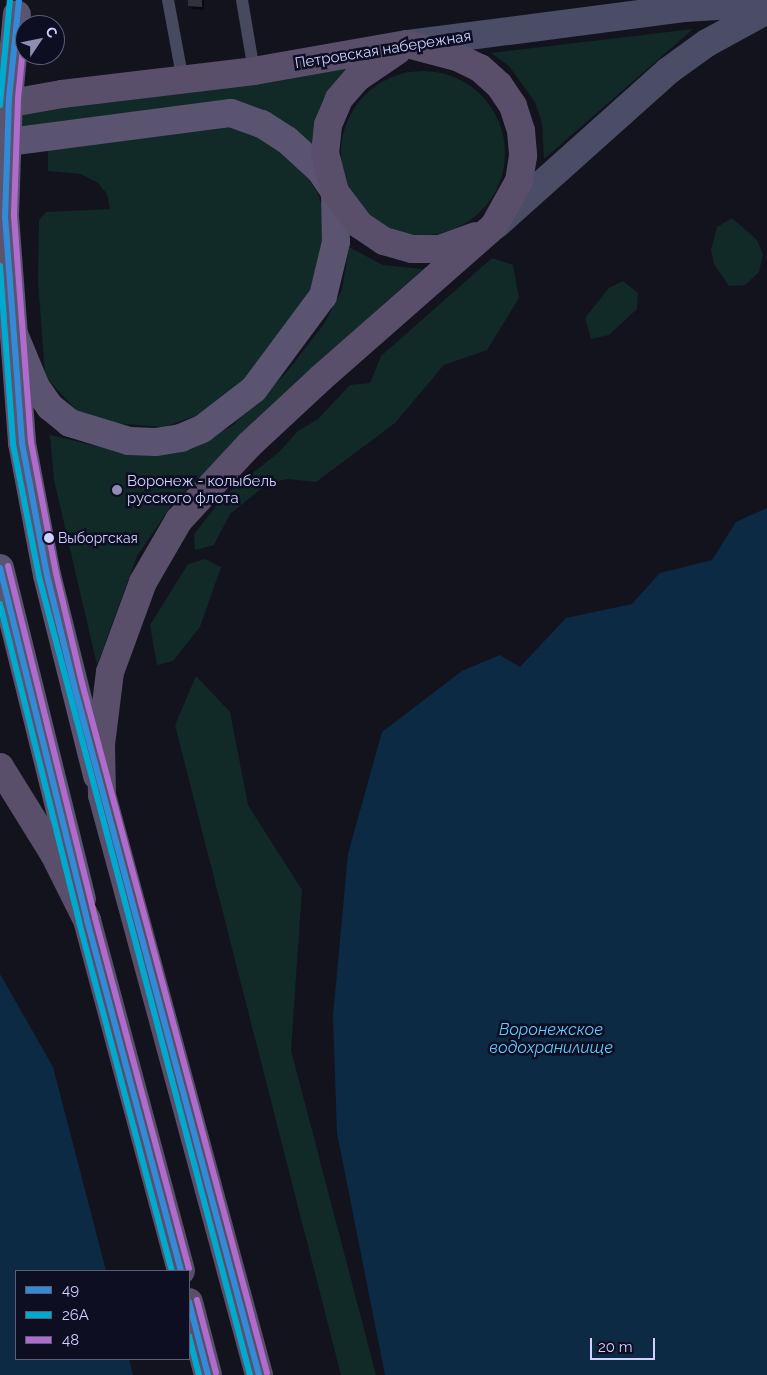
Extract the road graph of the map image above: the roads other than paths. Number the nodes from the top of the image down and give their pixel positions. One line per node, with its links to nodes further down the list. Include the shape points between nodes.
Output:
1 (168, 0): 8 (lane)
2 (242, 0): 7 (lane)
3 (767, 3): 6 (main road, Петровская набережная, via 684,8)
4 (18, 7): 13 (main road, bridge, via 9,98 6,216)
5 (767, 10): 12 (main road, via 708,43 668,71)
6 (406, 44): 7 (highway, Петровская набережная); 11 (highway, via 357,78 339,99 328,125 325,153); 12 (highway, via 457,56 480,68 499,85 513,106 522,131 523,156 519,181)
7 (254, 71): 8 (highway, Петровская набережная)
8 (183, 81): 9 (highway, Петровская набережная, via 62,94)
9 (0, 106)
10 (0, 143): 11 (main road, via 231,112 255,121 286,140 320,170)
11 (335, 192): 12 (highway, via 360,226 384,241 412,249 440,248); 13 (main road, via 336,242 323,296 254,389 202,429 181,438 155,442 129,440 70,423 50,407 36,387)
12 (494, 226): 16 (highway, via 249,445 195,502 166,539 143,582 110,672 101,744)
13 (12, 329): 16 (main road, via 22,443 34,509)
14 (0, 568): 17 (main road)
15 (0, 767): 17 (highway, via 54,854)
16 (102, 794): 21 (highway)
17 (87, 920): 18 (highway)
18 (181, 1270)
19 (190, 1306): 20 (highway)
20 (208, 1375)
21 (259, 1375)

